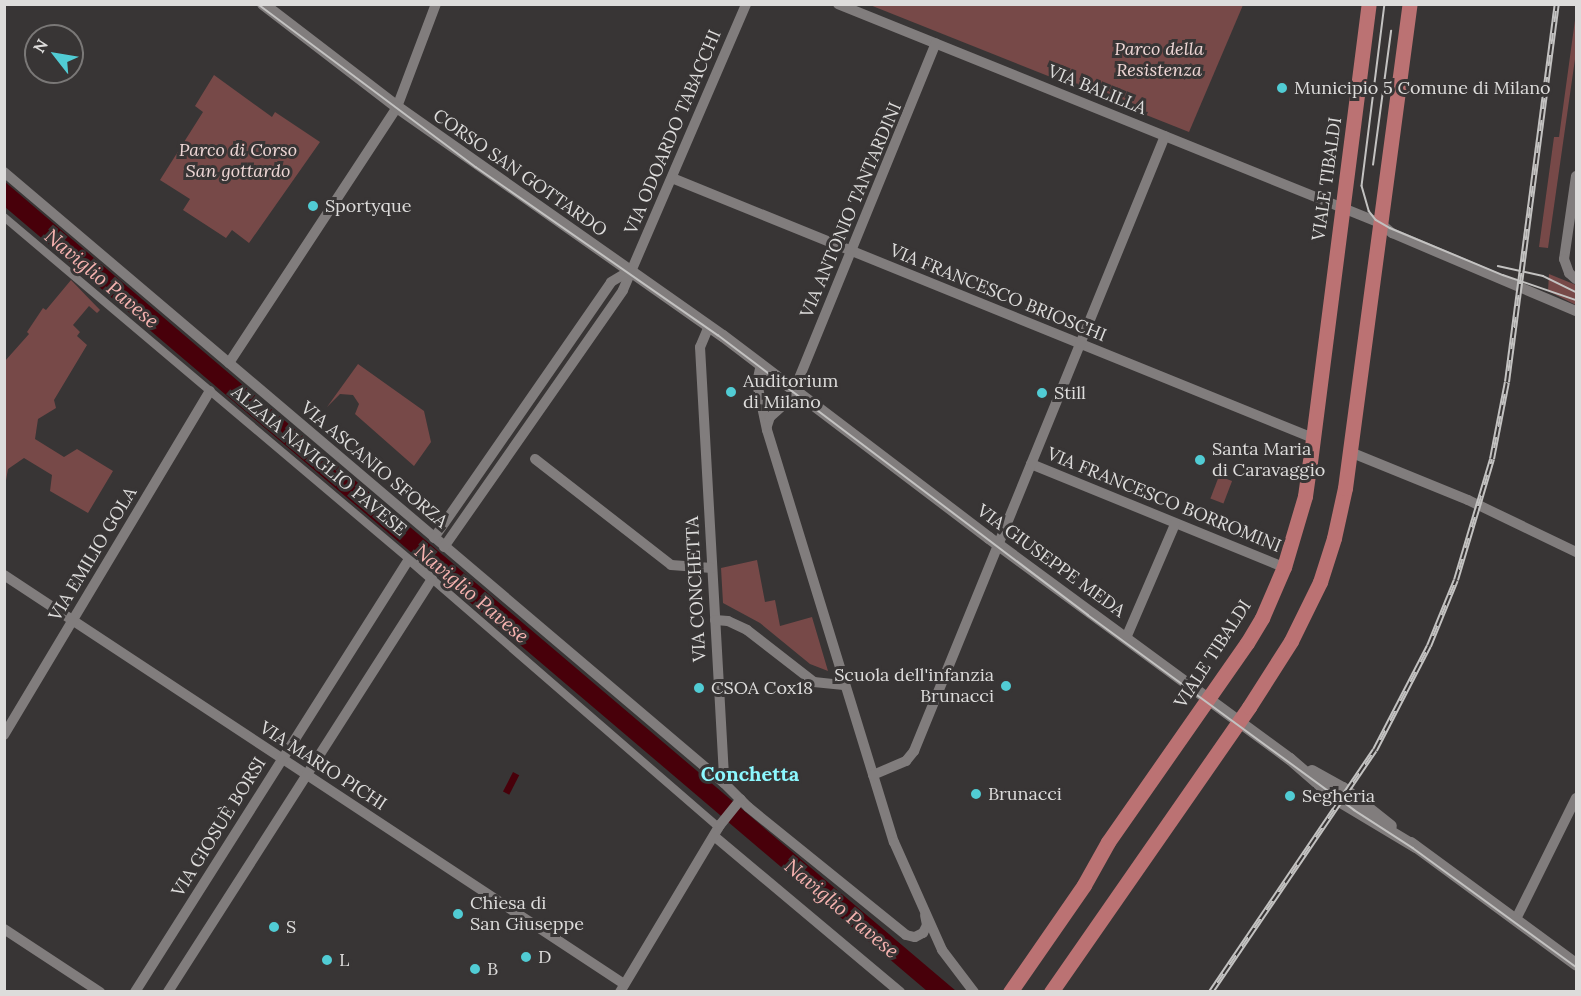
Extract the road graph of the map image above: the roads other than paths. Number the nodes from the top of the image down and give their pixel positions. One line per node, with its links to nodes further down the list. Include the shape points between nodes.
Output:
1 (263, 4): 7 (street, CORSO SAN GOTTARDO)
2 (435, 4): 9 (street)
3 (746, 4): 13 (street, VIA ODOARDO TABACCHI)
4 (838, 4): 8 (street, VIA BALILLA)
5 (1369, 4): 14 (main road, VIALE TIBALDI)
6 (1410, 4): 16 (main road)
7 (277, 9): 9 (street, CORSO SAN GOTTARDO)
8 (936, 43): 10 (street, VIA BALILLA); 17 (street, VIA ANTONIO TANTARDINI)
9 (397, 107): 18 (street, CORSO SAN GOTTARDO); 25 (street)
10 (1165, 136): 14 (street, VIA BALILLA); 24 (street)
11 (4, 172): 25 (street, VIA ASCANIO SFORZA)
12 (1576, 176): 19 (street, via 1564,259)
13 (672, 178): 17 (street, VIA FRANCESCO BRIOSCHI); 18 (street, VIA ODOARDO TABACCHI)
14 (1342, 209): 16 (street, VIA BALILLA); 30 (main road, VIALE TIBALDI)
15 (4, 217): 28 (street, ALZAIA NAVIGLIO PAVESE)
16 (1380, 223): 20 (street, VIA BALILLA, via 1392,233); 31 (main road)
17 (853, 252): 24 (street, VIA FRANCESCO BRIOSCHI); 27 (street, VIA ANTONIO TANTARDINI)
18 (629, 271): 21 (street, via 611,282); 22 (street, VIA ODOARDO TABACCHI, via 623,290); 23 (street, CORSO SAN GOTTARDO)
19 (1575, 279)
20 (1576, 310)
21 (586, 316): 22 (street); 34 (street)
22 (599, 325): 35 (street, VIA ODOARDO TABACCHI)
23 (709, 326): 26 (street, CORSO SAN GOTTARDO); 43 (street, VIA CONCHETTA, via 700,347)
24 (1080, 343): 30 (street, VIA FRANCESCO BRIOSCHI); 33 (street)
25 (229, 363): 37 (street, VIA ASCANIO SFORZA)
26 (761, 364): 27 (street, VIA GIUSEPPE MEDA); 29 (street, via 757,383)
27 (794, 389): 29 (street, VIA ANTONIO TANTARDINI); 38 (street, VIA GIUSEPPE MEDA)
28 (210, 391): 41 (street, ALZAIA NAVIGLIO PAVESE); 47 (street, VIA EMILIO GOLA)
29 (767, 426): 49 (street)
30 (1313, 438): 42 (main road, VIALE TIBALDI, via 1305,496)
31 (1350, 452): 40 (street, via 1468,500); 51 (main road, via 1334,538 1320,582 1291,641)
32 (536, 459): 43 (street, via 671,565)
33 (1031, 464): 36 (street, VIA FRANCESCO BORROMINI); 38 (street)
34 (464, 493): 35 (street); 37 (street)
35 (476, 501): 39 (street, VIA ODOARDO TABACCHI)
36 (1175, 524): 42 (street, VIA FRANCESCO BORROMINI); 48 (street)
37 (434, 538): 39 (street, VIA ASCANIO SFORZA)
38 (998, 544): 48 (street, VIA GIUSEPPE MEDA); 54 (street, via 914,751 906,761)
39 (444, 547): 56 (street, VIA ASCANIO SFORZA)
40 (1576, 552)
41 (409, 559): 45 (street, ALZAIA NAVIGLIO PAVESE); 53 (street, VIA GIOSUÈ BORSI)
42 (1284, 567): 50 (main road, VIALE TIBALDI, via 1262,618)
43 (712, 568): 46 (street, VIA CONCHETTA)
44 (4, 575): 47 (street, VIA MARIO PICHI)
45 (432, 579): 55 (street); 59 (street, ALZAIA NAVIGLIO PAVESE)
46 (715, 620): 49 (street, via 747,630 814,682); 56 (street, VIA CONCHETTA)
47 (73, 621): 52 (street, VIA EMILIO GOLA); 53 (street, VIA MARIO PICHI)
48 (1126, 638): 50 (street, VIA GIUSEPPE MEDA)
49 (844, 685): 54 (street)
50 (1208, 699): 51 (street, VIA GIUSEPPE MEDA); 70 (main road, VIALE TIBALDI)
51 (1240, 721): 61 (street, VIA GIUSEPPE MEDA, via 1353,812 1416,847); 71 (main road)
52 (4, 735)
53 (282, 759): 55 (street, VIA MARIO PICHI); 66 (street, VIA GIOSUÈ BORSI)
54 (873, 775): 60 (street, via 894,842)
55 (307, 776): 64 (street, VIA MARIO PICHI); 67 (street)
56 (724, 783): 58 (street)
57 (1576, 798): 61 (street)
58 (738, 802): 59 (street); 60 (street, via 906,935 915,937 923,933 927,925)
59 (718, 829): 64 (street); 68 (street, ALZAIA NAVIGLIO PAVESE)
60 (925, 915): 69 (street, via 946,956)
61 (1516, 919): 63 (street, VIA GIUSEPPE MEDA)
62 (4, 929): 65 (street)
63 (1576, 964)
64 (622, 988)
65 (100, 992)
66 (135, 992)
67 (168, 992)
68 (900, 992)
69 (974, 992)
70 (1010, 992)
71 (1052, 992)

